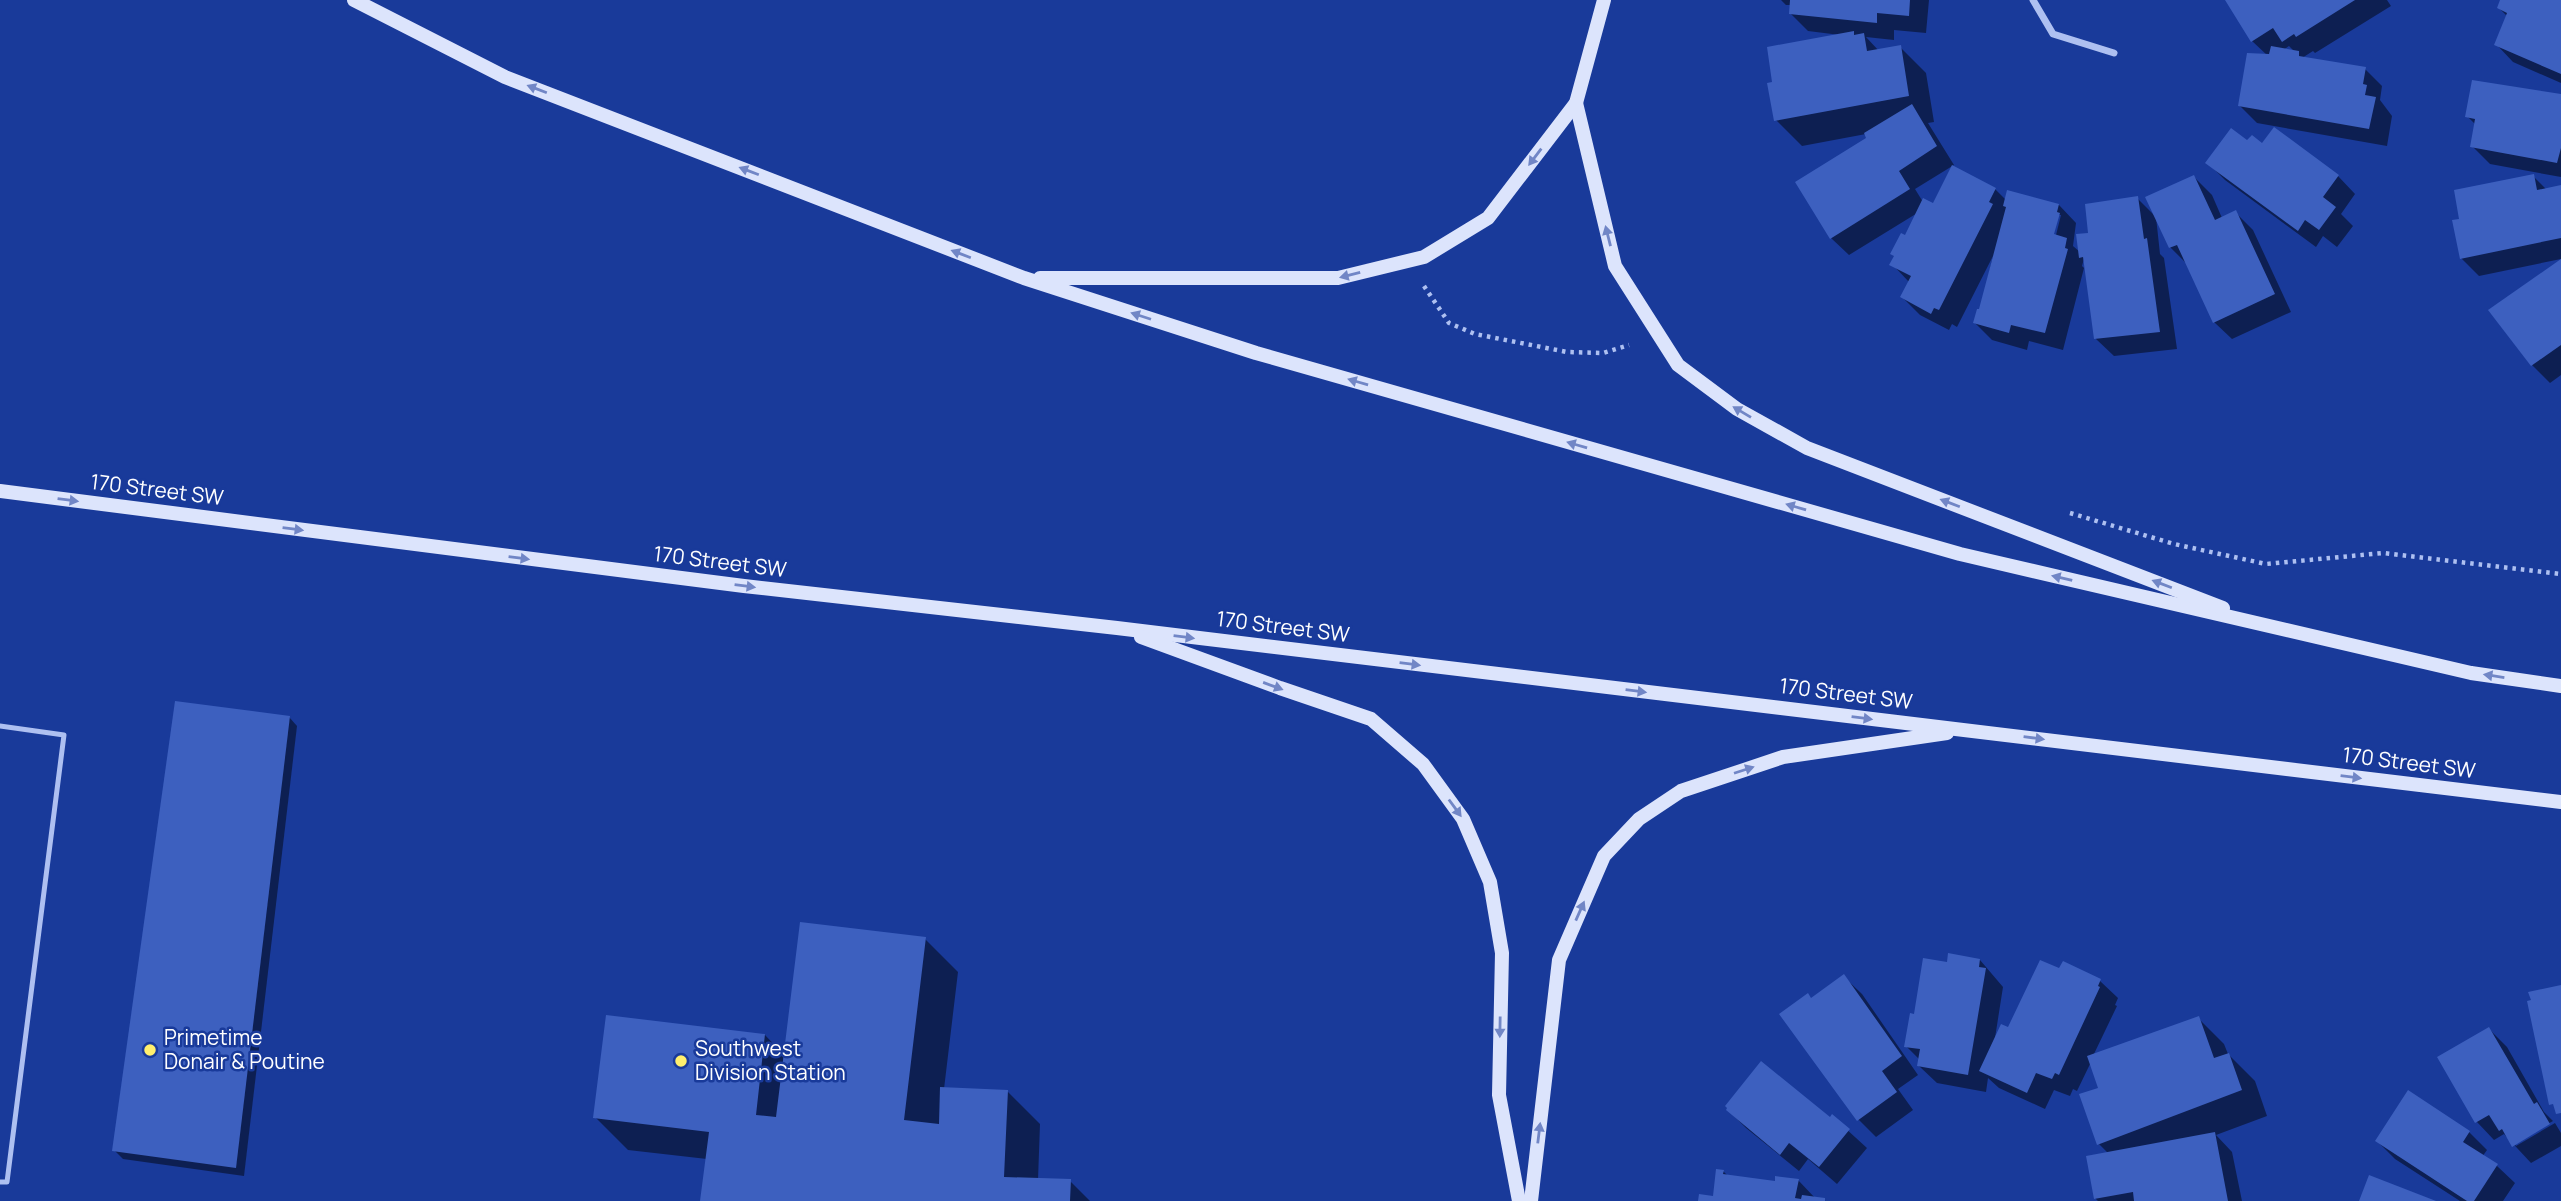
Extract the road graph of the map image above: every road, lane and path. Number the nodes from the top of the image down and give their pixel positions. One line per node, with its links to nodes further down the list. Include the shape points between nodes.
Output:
1 (354, 0): 7 (main road, one-way to 1, via 505,77)
2 (1604, 0): 5 (main road)
3 (2034, 0): 4 (street, via 2053,34)
4 (2115, 52)
5 (1576, 103): 6 (main road, one-way to 6, via 1488,218 1424,257); 8 (main road, one-way to 5, via 1615,266)
6 (1410, 260): 7 (main road, one-way to 7, via 1338,278); 8 (path, via 1450,323 1475,334 1545,348 1603,353 1631,345)
7 (1024, 278): 12 (main road, one-way to 7, via 1960,554 1256,353)
8 (1653, 326): 12 (main road, one-way to 8, via 1807,448 1737,409 1678,365)
9 (0, 491): 13 (main road, 170 Street SW, one-way to 13, via 744,586)
10 (2059, 510): 11 (path, via 2174,544 2266,564 2384,553)
11 (2561, 574)
12 (2272, 626): 14 (main road, one-way to 12, via 2471,673)
13 (1116, 628): 16 (main road, 170 Street SW, one-way to 16); 19 (main road, one-way to 19, via 1371,719 1423,765 1463,819 1490,882 1502,953 1499,1095)
14 (2561, 686)
15 (0, 726): 18 (lane, via 64,735 7,1182)
16 (1967, 730): 17 (main road, 170 Street SW, one-way to 17); 20 (main road, one-way to 16, via 1559,960 1604,856 1639,819 1681,791 1783,757)
17 (2561, 802)
18 (0, 1182)
19 (1519, 1201)
20 (1531, 1201)

